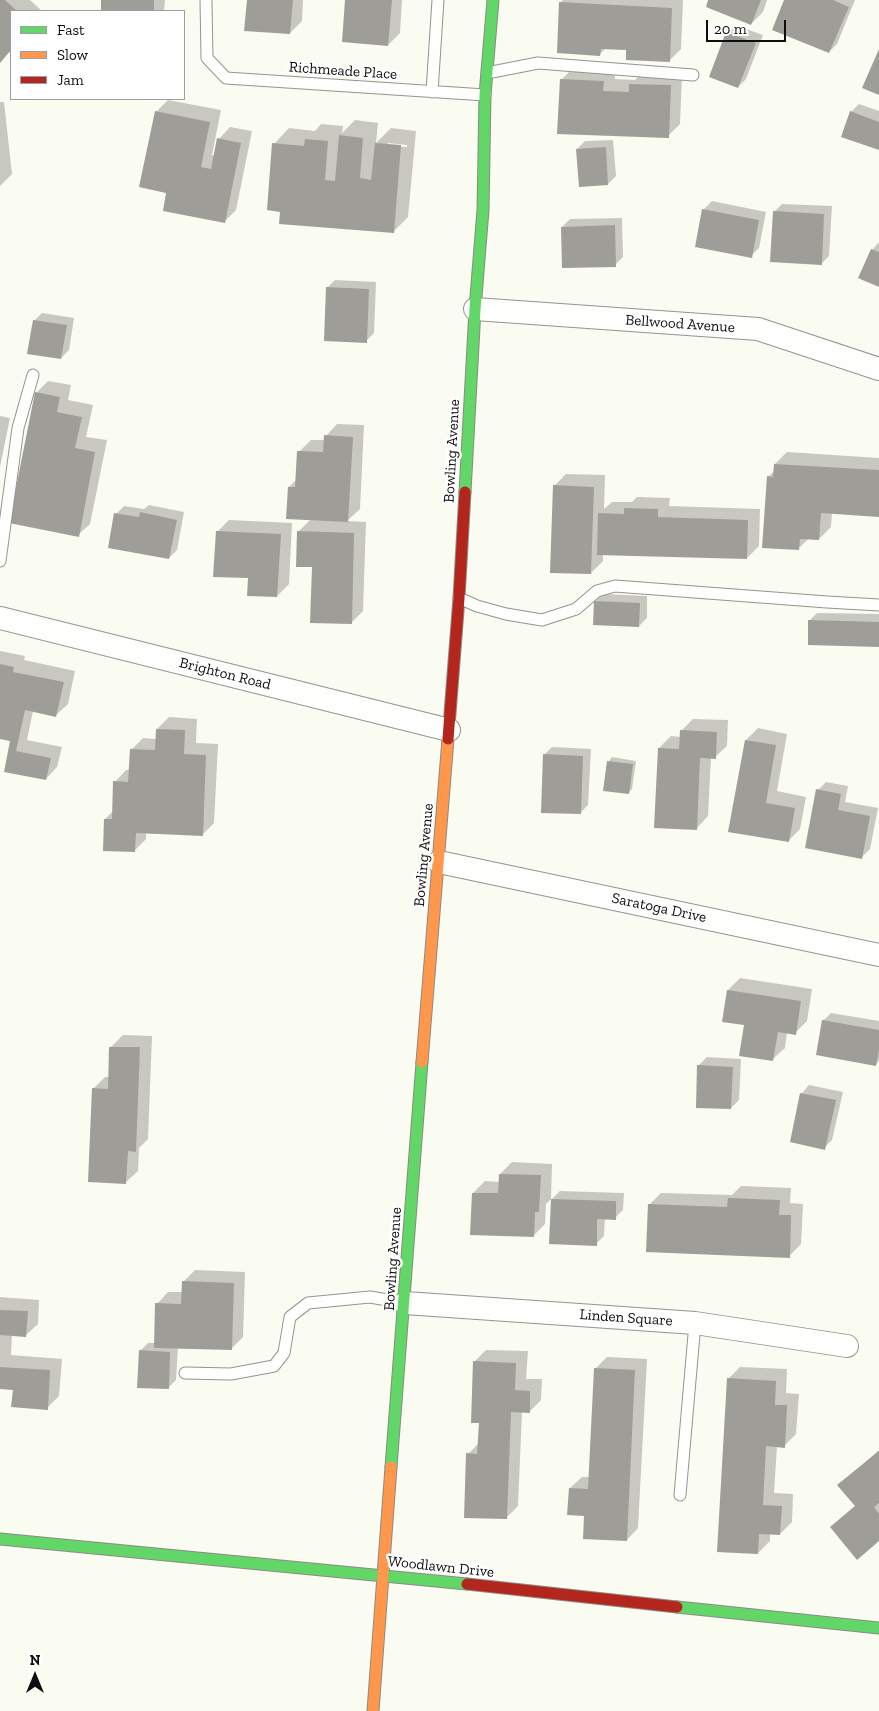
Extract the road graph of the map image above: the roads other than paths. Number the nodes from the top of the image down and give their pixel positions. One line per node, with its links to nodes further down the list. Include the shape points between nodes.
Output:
1 (206, 0): 6 (lane, Richmeade Place, via 207,58 226,78)
2 (438, 0): 6 (lane)
3 (493, 0): 4 (street, Bowling Avenue)
4 (487, 73): 5 (lane, via 538,63); 7 (street, Bowling Avenue)
5 (694, 75)
6 (432, 92): 7 (lane, Richmeade Place)
7 (485, 96): 8 (street, Bowling Avenue, via 483,210)
8 (475, 309): 9 (street, Bellwood Avenue, via 758,329); 12 (street, Bowling Avenue)
9 (879, 369)
10 (33, 375): 11 (lane, via 18,428)
11 (0, 561)
12 (459, 598): 13 (lane, via 506,614 542,620 576,609 597,591 614,586); 15 (street, Bowling Avenue)
13 (879, 604)
14 (0, 618): 15 (street, Brighton Road)
15 (449, 730): 16 (street, Bowling Avenue)
16 (439, 862): 17 (street, Saratoga Drive); 18 (street, Bowling Avenue)
17 (879, 955)
18 (405, 1303): 19 (street, Linden Square); 21 (lane, via 370,1297 308,1303 290,1317 284,1353 274,1366 231,1374); 24 (street, Bowling Avenue)
19 (694, 1323): 20 (street, Linden Square); 22 (lane)
20 (847, 1346)
21 (185, 1373)
22 (680, 1495)
23 (0, 1539): 24 (street, Woodlawn Drive)
24 (382, 1576): 25 (street, Woodlawn Drive); 26 (street, Bowling Avenue)
25 (879, 1628)
26 (373, 1711)

